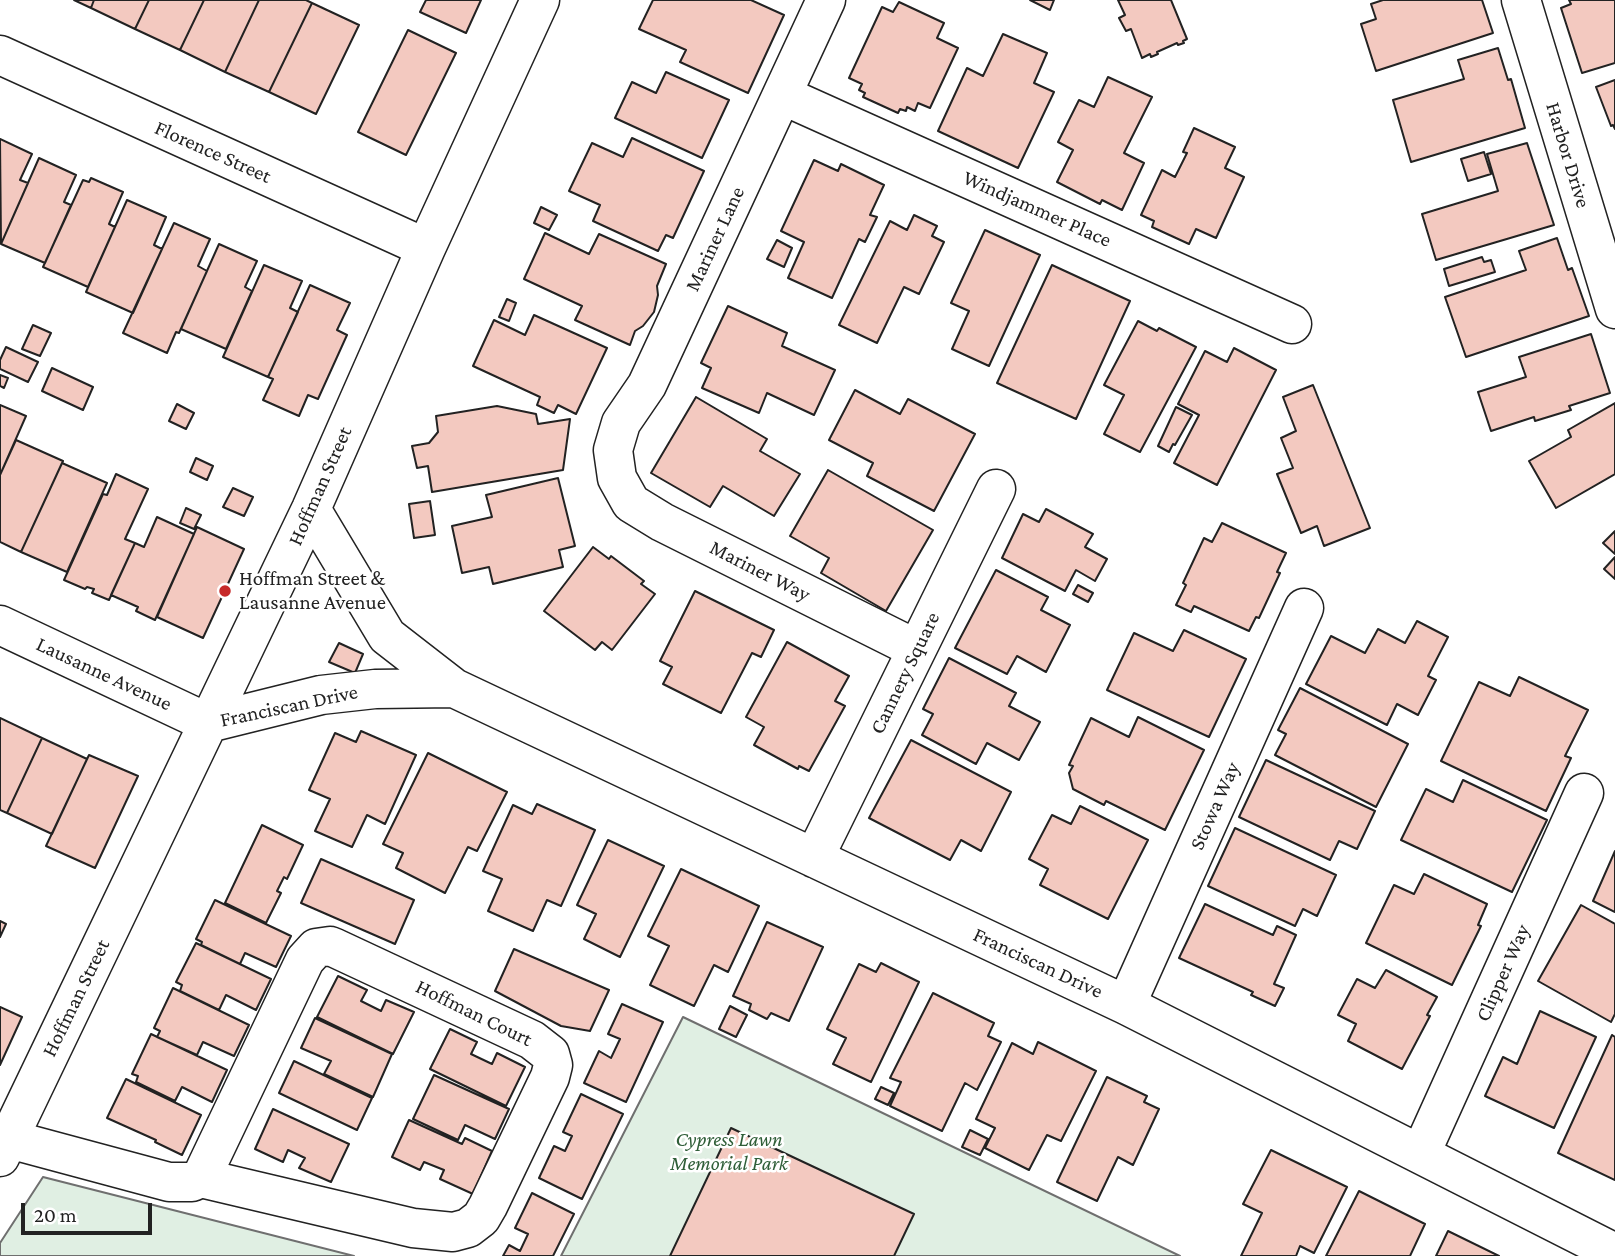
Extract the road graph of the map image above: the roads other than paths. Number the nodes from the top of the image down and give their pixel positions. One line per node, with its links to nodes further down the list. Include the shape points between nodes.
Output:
1 (540, 0): 6 (street, Hoffman Street)
2 (826, 0): 5 (street, Mariner Lane)
3 (1521, 0): 7 (street, Harbor Drive)
4 (0, 55): 6 (street, Florence Street)
5 (782, 95): 8 (street, Windjammer Place); 9 (street, Mariner Lane, via 647,385 621,423 613,450)
6 (426, 248): 11 (street, Hoffman Street)
7 (1615, 309)
8 (1292, 324)
9 (617, 478): 14 (street, Mariner Way, via 631,503 662,522)
10 (996, 489): 14 (street, Cannery Square)
11 (311, 509): 15 (street, Franciscan Drive, via 387,636); 16 (street, Hoffman Street)
12 (1304, 608): 19 (street, Stowa Way)
13 (0, 625): 16 (street, Lausanne Avenue)
14 (916, 649): 18 (street, Cannery Square)
15 (454, 688): 16 (street, Franciscan Drive, via 321,695); 18 (street, Franciscan Drive)
16 (208, 723): 20 (street, Hoffman Street)
17 (1584, 793): 21 (street, Clipper Way)
18 (814, 858): 19 (street, Franciscan Drive)
19 (1126, 1005): 21 (street, Franciscan Drive)
20 (4, 1148): 22 (street, Hoffman Court, via 169,1182)
21 (1421, 1153): 23 (street, Franciscan Drive)
22 (201, 1178): 22 (street, Hoffman Court, via 413,1228 453,1232 468,1228 488,1206 550,1077 550,1054 532,1040 335,948 316,948 305,960)
23 (1615, 1253)

